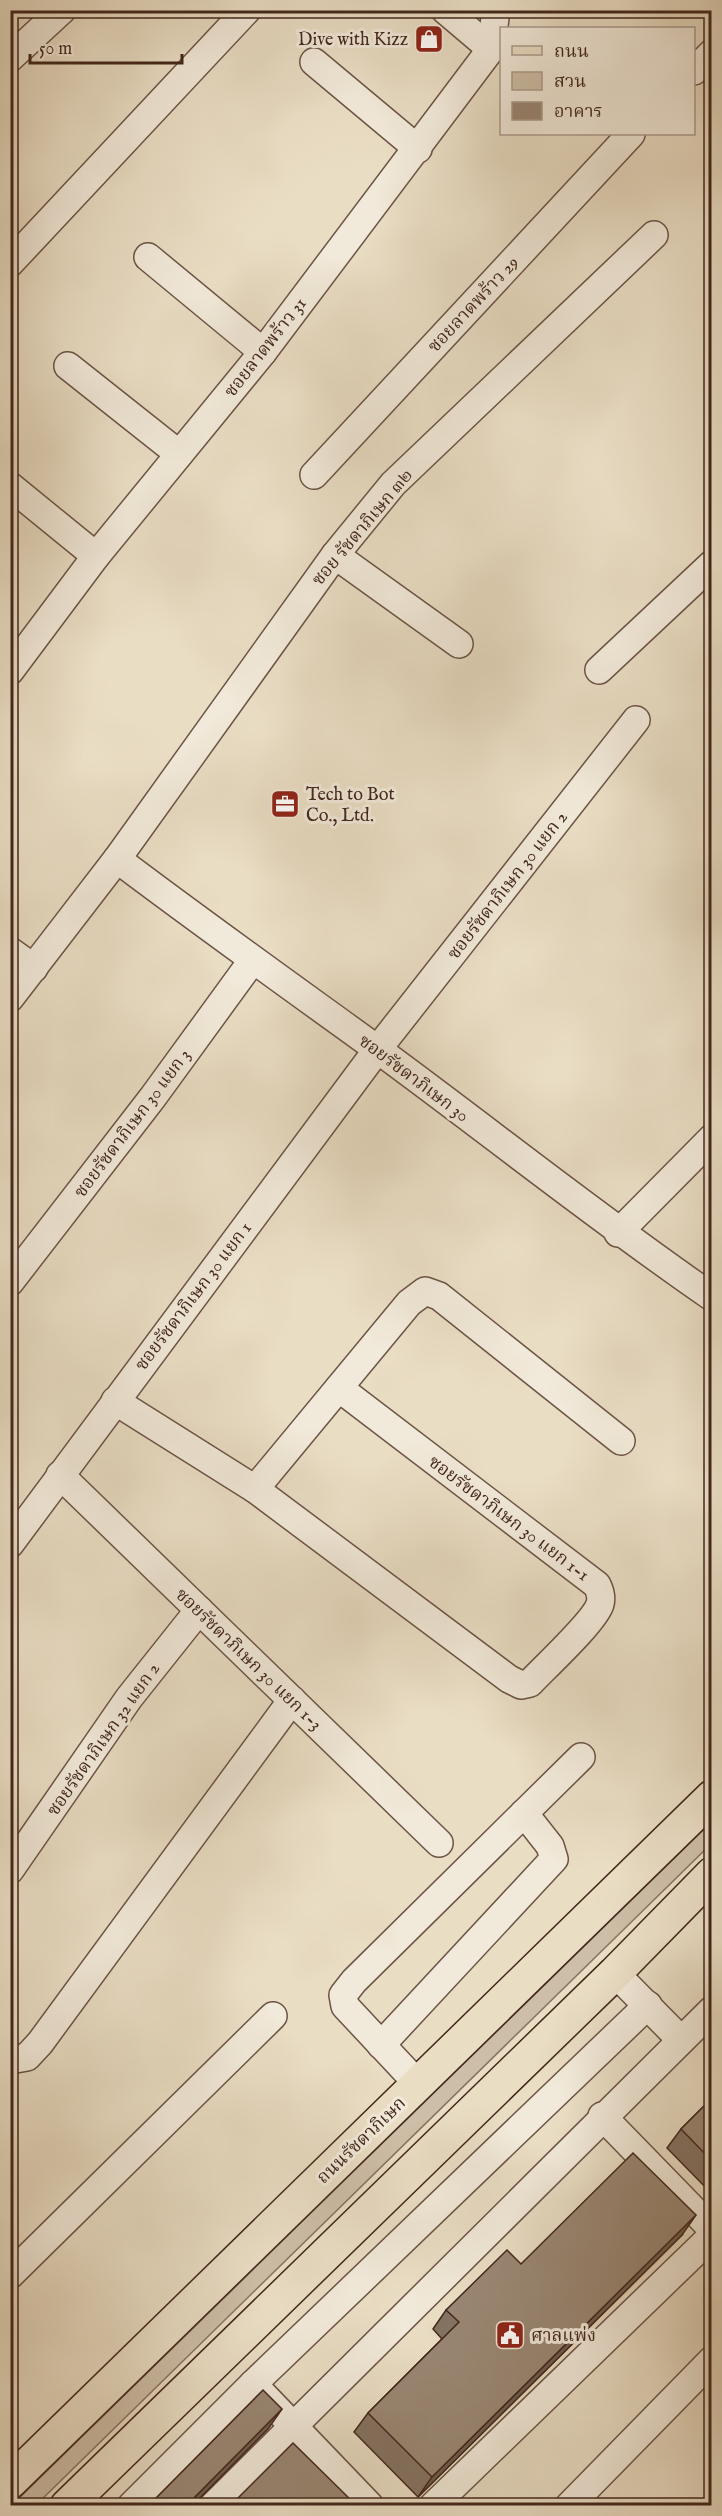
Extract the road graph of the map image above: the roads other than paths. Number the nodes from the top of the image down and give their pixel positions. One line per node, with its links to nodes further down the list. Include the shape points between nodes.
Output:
1 (62, 10): 7 (street)
2 (247, 10): 14 (street)
3 (446, 10): 5 (street)
4 (496, 10): 5 (street, ซอยลาดพร้าว 31)
5 (491, 50): 11 (street, ซอยลาดพร้าว 31)
6 (711, 53): 9 (street)
7 (10, 58)
8 (315, 62): 11 (street)
9 (695, 69)
10 (631, 135): 18 (street, ซอยลาดพร้าว 29)
11 (418, 149): 15 (street, ซอยลาดพร้าว 31)
12 (654, 235): 20 (street, ซอย รัชดาภิเษก ๓๒, via 393,484)
13 (148, 257): 15 (street)
14 (10, 263)
15 (263, 352): 17 (street, ซอยลาดพร้าว 31)
16 (68, 366): 17 (street)
17 (179, 454): 21 (street, ซอยลาดพร้าว 31)
18 (314, 475)
19 (10, 486): 21 (street)
20 (335, 555): 23 (street); 27 (street, ซอย รัชดาภิเษก ๓๒)
21 (96, 556): 24 (street, ซอยลาดพร้าว 31)
22 (711, 564): 25 (street)
23 (459, 645)
24 (13, 663)
25 (599, 670)
26 (636, 720): 32 (street, ซอยรัชดาภิเษก 30 แยก 2)
27 (117, 859): 29 (street, ซอยรัชดาภิเษก 30); 30 (street, ซอย รัชดาภิเษก ๓๒)
28 (10, 951): 30 (street)
29 (252, 961): 32 (street, ซอยรัชดาภิเษก 30); 35 (street, ซอยรัชดาภิเษก 30 แยก 3)
30 (34, 968): 31 (street, ซอย รัชดาภิเษก ๓๒)
31 (10, 998)
32 (377, 1050): 34 (street, ซอยรัชดาภิเษก 30); 38 (street, ซอยรัชดาภิเษก 30 แยก 1)
33 (711, 1138): 34 (street)
34 (618, 1233): 36 (street, ซอยรัชดาภิเษก 30)
35 (10, 1282)
36 (711, 1297)
37 (339, 1388): 39 (street, via 409,1303 425,1292 439,1296); 41 (street); 41 (street, ซอยรัชดาภิเษก 30 แยก 1-1, via 597,1585 600,1604 588,1621 530,1683 521,1685)
38 (115, 1401): 40 (street, ซอยรัชดาภิเษก 30 แยก 1); 41 (street, ซอยรัชดาภิเษก 30 แยก 1-1)
39 (621, 1441)
40 (60, 1475): 42 (street, ซอยรัชดาภิเษก 30 แยก 1); 43 (street, ซอยรัชดาภิเษก 30 แยก 1-3)
41 (255, 1489)
42 (10, 1544)
43 (199, 1610): 44 (street, ซอยรัชดาภิเษก 30 แยก 1-3); 49 (street, ซอยรัชดาภิเษก 32 แยก 2, via 129,1698)
44 (292, 1700): 48 (street, ซอยรัชดาภิเษก 30 แยก 1-3); 57 (street, via 40,2043 27,2057)
45 (580, 1757): 47 (street)
46 (711, 1797): 58 (main road, ถนนรัชดาภิเษก)
47 (524, 1813): 56 (street, via 550,1846 554,1859); 56 (street, via 343,1995 345,2006)
48 (439, 1843)
49 (10, 1870)
50 (711, 1874): 51 (main road)
51 (615, 1973): 52 (street); 67 (main road)
52 (648, 2005): 55 (street); 64 (street)
53 (711, 2010): 55 (street)
54 (273, 2016): 62 (street)
55 (681, 2040): 59 (street)
56 (381, 2045): 58 (street)
57 (10, 2060)
58 (418, 2084): 66 (main road, ถนนรัชดาภิเษก)
59 (602, 2116): 60 (street); 65 (street)
60 (711, 2229)
61 (711, 2236): 71 (street)
62 (10, 2275)
63 (711, 2360): 72 (street)
64 (253, 2384): 65 (street); 68 (street)
65 (292, 2425): 69 (street); 70 (street)
66 (10, 2482)
67 (67, 2505)
68 (131, 2505)
69 (213, 2505)
70 (370, 2505)
71 (433, 2505)
72 (569, 2505)

